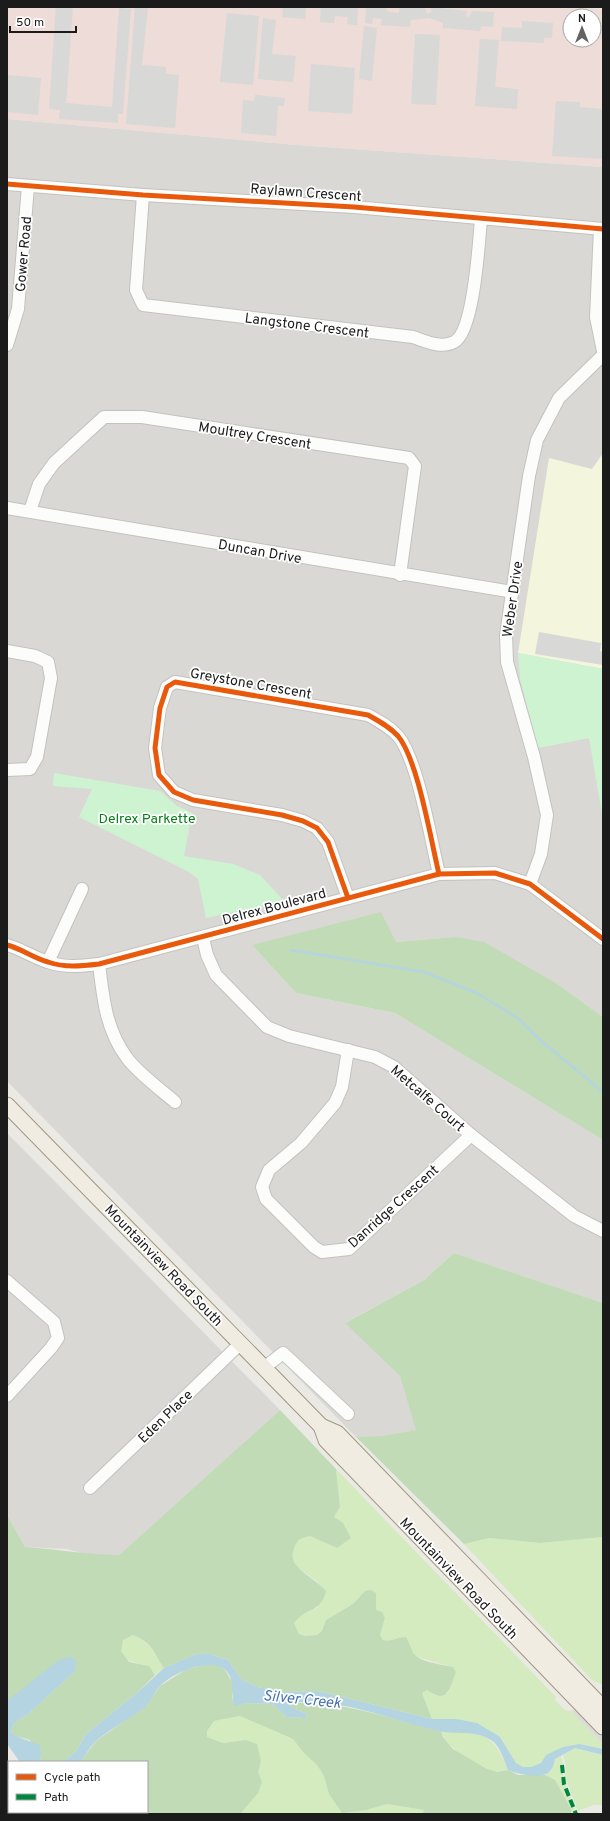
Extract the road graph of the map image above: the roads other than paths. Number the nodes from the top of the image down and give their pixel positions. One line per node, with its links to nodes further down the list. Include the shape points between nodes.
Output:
1 (7, 184): 2 (street, Raylawn Crescent)
2 (28, 186): 3 (street, Raylawn Crescent); 6 (street, Gower Road, via 18,309)
3 (143, 194): 4 (street, Raylawn Crescent, via 354,207); 4 (street, Langstone Crescent, via 136,290 143,305 413,337 443,346 455,342 462,333 476,283)
4 (481, 219): 5 (street, Raylawn Crescent)
5 (602, 229): 7 (street, via 596,317)
6 (7, 345)
7 (603, 351)
8 (603, 355): 12 (street, Weber Drive, via 559,398 538,440 529,476)
9 (7, 508): 10 (street, Duncan Drive)
10 (30, 511): 11 (street, Duncan Drive); 11 (street, Moultrey Crescent, via 40,484 54,463 104,417 142,417 408,458 415,466)
11 (400, 575): 12 (street, Duncan Drive)
12 (513, 592): 16 (street, Weber Drive, via 506,635 507,662 534,757 547,815 541,854)
13 (7, 651): 14 (street, via 35,656 48,662 51,678 37,757 30,769)
14 (7, 770)
15 (439, 874): 16 (street, Delrex Boulevard, via 495,873); 18 (street, Delrex Boulevard); 18 (street, Greystone Crescent, via 407,751 398,736 385,724 368,715 175,682 167,687 160,708 155,748 159,775 174,792 193,800 282,815 317,828 328,842)
16 (530, 884): 20 (street, Delrex Boulevard)
17 (82, 889): 22 (street)
18 (348, 898): 19 (street, Delrex Boulevard)
19 (203, 938): 23 (street, Delrex Boulevard); 24 (street, Metcalfe Court, via 216,975 267,1027 289,1036)
20 (603, 939)
21 (7, 945): 22 (street, Delrex Boulevard)
22 (48, 962): 23 (street, Delrex Boulevard, via 72,966)
23 (99, 964): 25 (street, via 105,1012 114,1038 127,1059)
24 (348, 1050): 27 (street, Metcalfe Court, via 375,1057 394,1067); 27 (street, Danridge Crescent, via 342,1087 335,1103 301,1142 269,1170 262,1187 266,1199 314,1247 322,1252 349,1249)
25 (175, 1102)
26 (7, 1105): 30 (main road, Mountainview Road South)
27 (471, 1135): 28 (street, Metcalfe Court, via 574,1216)
28 (603, 1231)
29 (7, 1280): 32 (street, via 54,1322 58,1338)
30 (240, 1344): 31 (main road, Mountainview Road South); 34 (street, Eden Place)
31 (264, 1368): 33 (street, via 283,1353); 35 (main road, Mountainview Road South, via 321,1426 337,1433)
32 (7, 1396)
33 (348, 1414)
34 (90, 1488)
35 (594, 1705): 36 (main road, Mountainview Road South)
36 (603, 1727)

